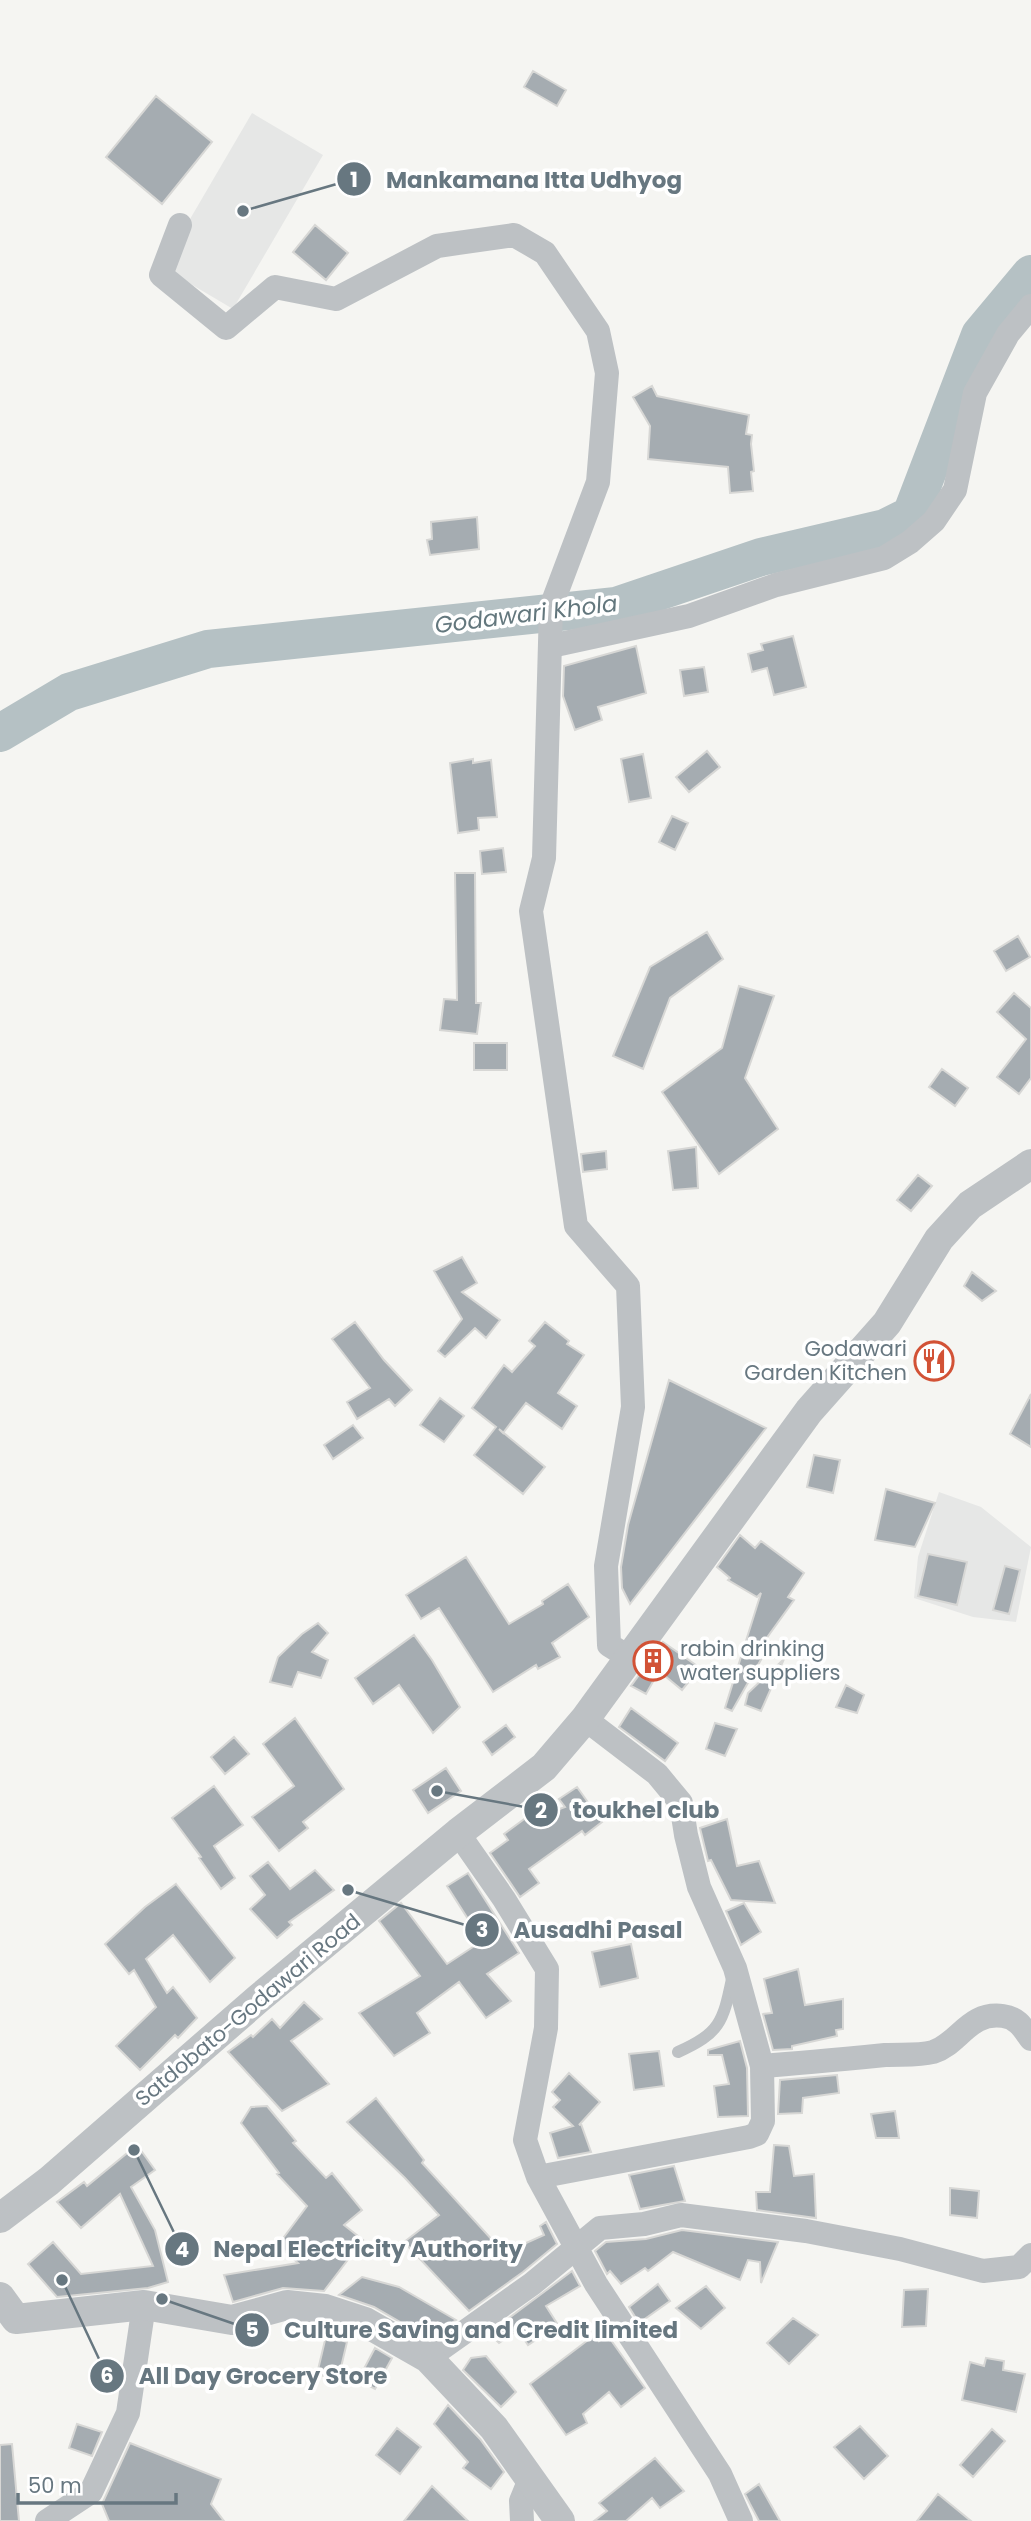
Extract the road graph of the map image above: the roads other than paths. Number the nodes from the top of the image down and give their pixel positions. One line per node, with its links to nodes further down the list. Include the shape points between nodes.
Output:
1 (180, 225): 3 (street, via 161,275 226,328 275,287 336,299 437,246 514,235 545,253 598,331 607,373 598,482 551,607)
2 (1031, 306): 3 (street, via 1008,334 975,393 955,491 934,521 910,542 884,558 776,585 688,616)
3 (551, 646): 5 (street, via 544,858 531,911 576,1226 628,1286 633,1407 606,1566 609,1645)
4 (1031, 1164): 5 (street, Satdobato-Godawari Road, via 970,1205 939,1239 887,1323 809,1411)
5 (630, 1658): 6 (street, Satdobato-Godawari Road)
6 (586, 1719): 7 (street, Satdobato-Godawari Road, via 544,1767); 8 (street, via 657,1774 681,1803 699,1888)
7 (458, 1833): 12 (street, via 547,1969 546,2028 525,2140); 13 (street, Satdobato-Godawari Road)
8 (735, 1968): 10 (lane, via 717,2027); 11 (street)
9 (1031, 2039): 11 (street, via 1018,2021 990,2017 978,2019 938,2050 923,2054)
10 (678, 2052)
11 (762, 2066): 12 (street, via 763,2122 757,2134)
12 (538, 2178): 14 (street)
13 (0, 2218)
14 (578, 2248): 15 (street, via 600,2228 681,2215 806,2231 900,2249 983,2272 1019,2267); 18 (street); 23 (street, via 603,2295 720,2474)
15 (1031, 2255)
16 (0, 2297): 17 (street, via 16,2319)
17 (144, 2305): 18 (street, via 232,2320 287,2305 325,2309 365,2322); 20 (street, via 128,2413 91,2491)
18 (428, 2358): 19 (street, via 494,2428)
19 (530, 2479): 21 (street, via 521,2501); 22 (street)
20 (47, 2521)
21 (522, 2521)
22 (560, 2521)
23 (741, 2521)

